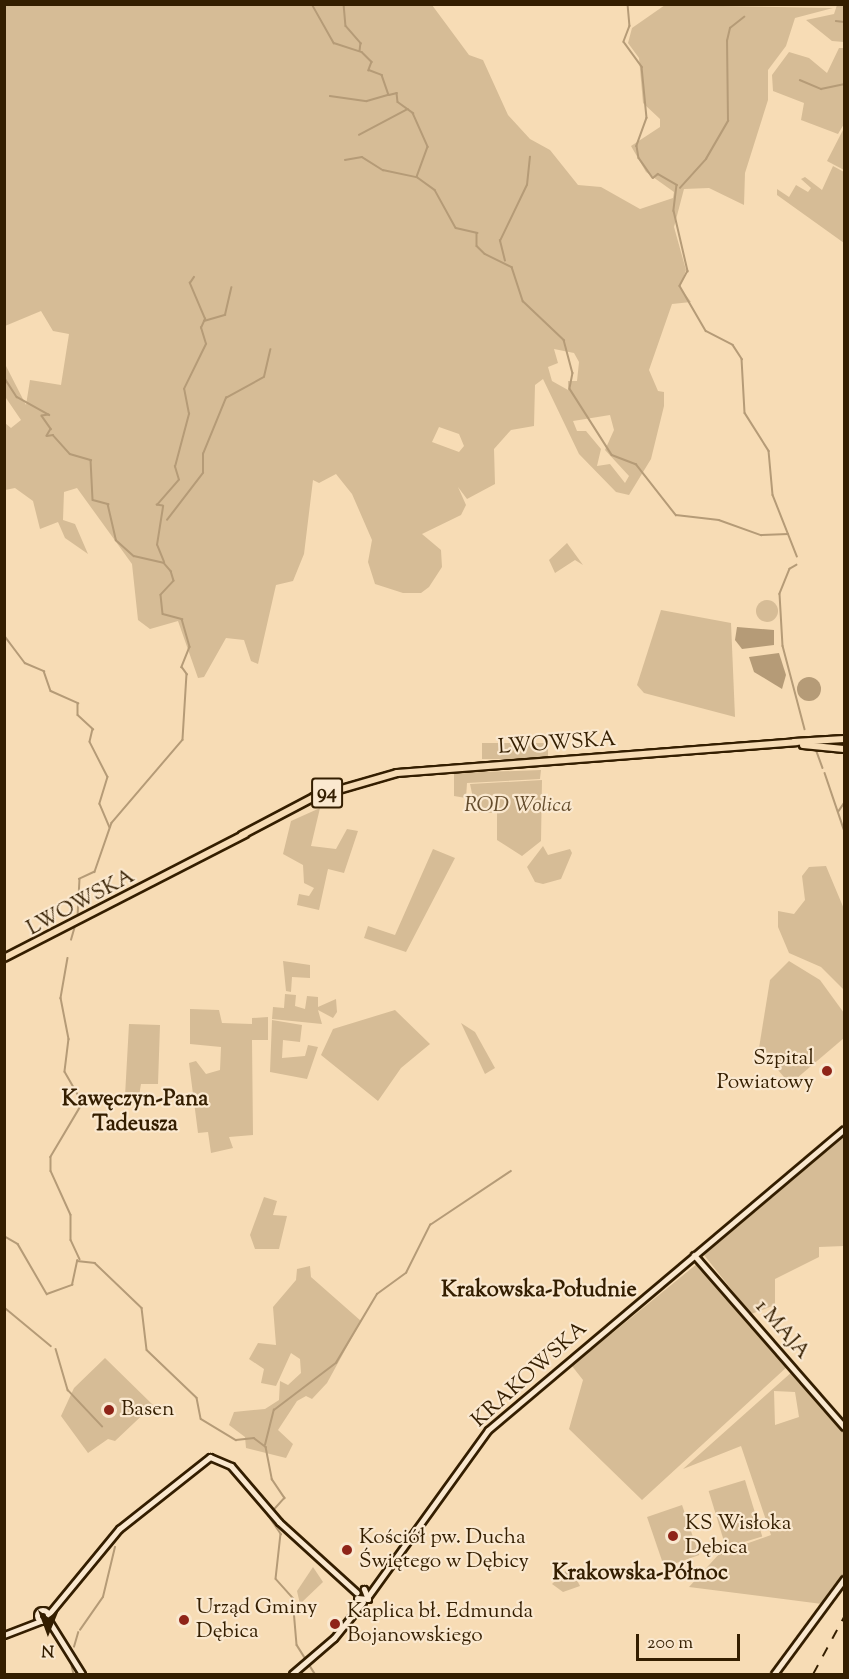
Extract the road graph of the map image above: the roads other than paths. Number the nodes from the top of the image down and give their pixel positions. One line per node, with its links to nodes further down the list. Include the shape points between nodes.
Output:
1 (844, 739): 2 (main road, LWOWSKA / 94)
2 (796, 742): 3 (main road, LWOWSKA / 94); 5 (main road, LWOWSKA / 94)
3 (783, 744): 4 (main road); 5 (main road, LWOWSKA / 94)
4 (844, 749)
5 (639, 754): 6 (main road, LWOWSKA / 94, via 477,767 359,782 295,806)
6 (4, 960)
7 (844, 1129): 8 (street, KRAKOWSKA)
8 (694, 1255): 9 (street, 1 MAJA); 11 (street, KRAKOWSKA, via 488,1430)
9 (844, 1427)
10 (844, 1579): 17 (street)
11 (377, 1581): 12 (street, KRAKOWSKA); 12 (street, KRAKOWSKA, via 369,1595)
12 (360, 1594): 13 (street, via 271,1513 231,1466 218,1457 207,1459 119,1529 64,1598); 16 (street, via 352,1614)
13 (43, 1617): 14 (street); 15 (street)
14 (4, 1635)
15 (82, 1674)
16 (292, 1674)
17 (774, 1674)

